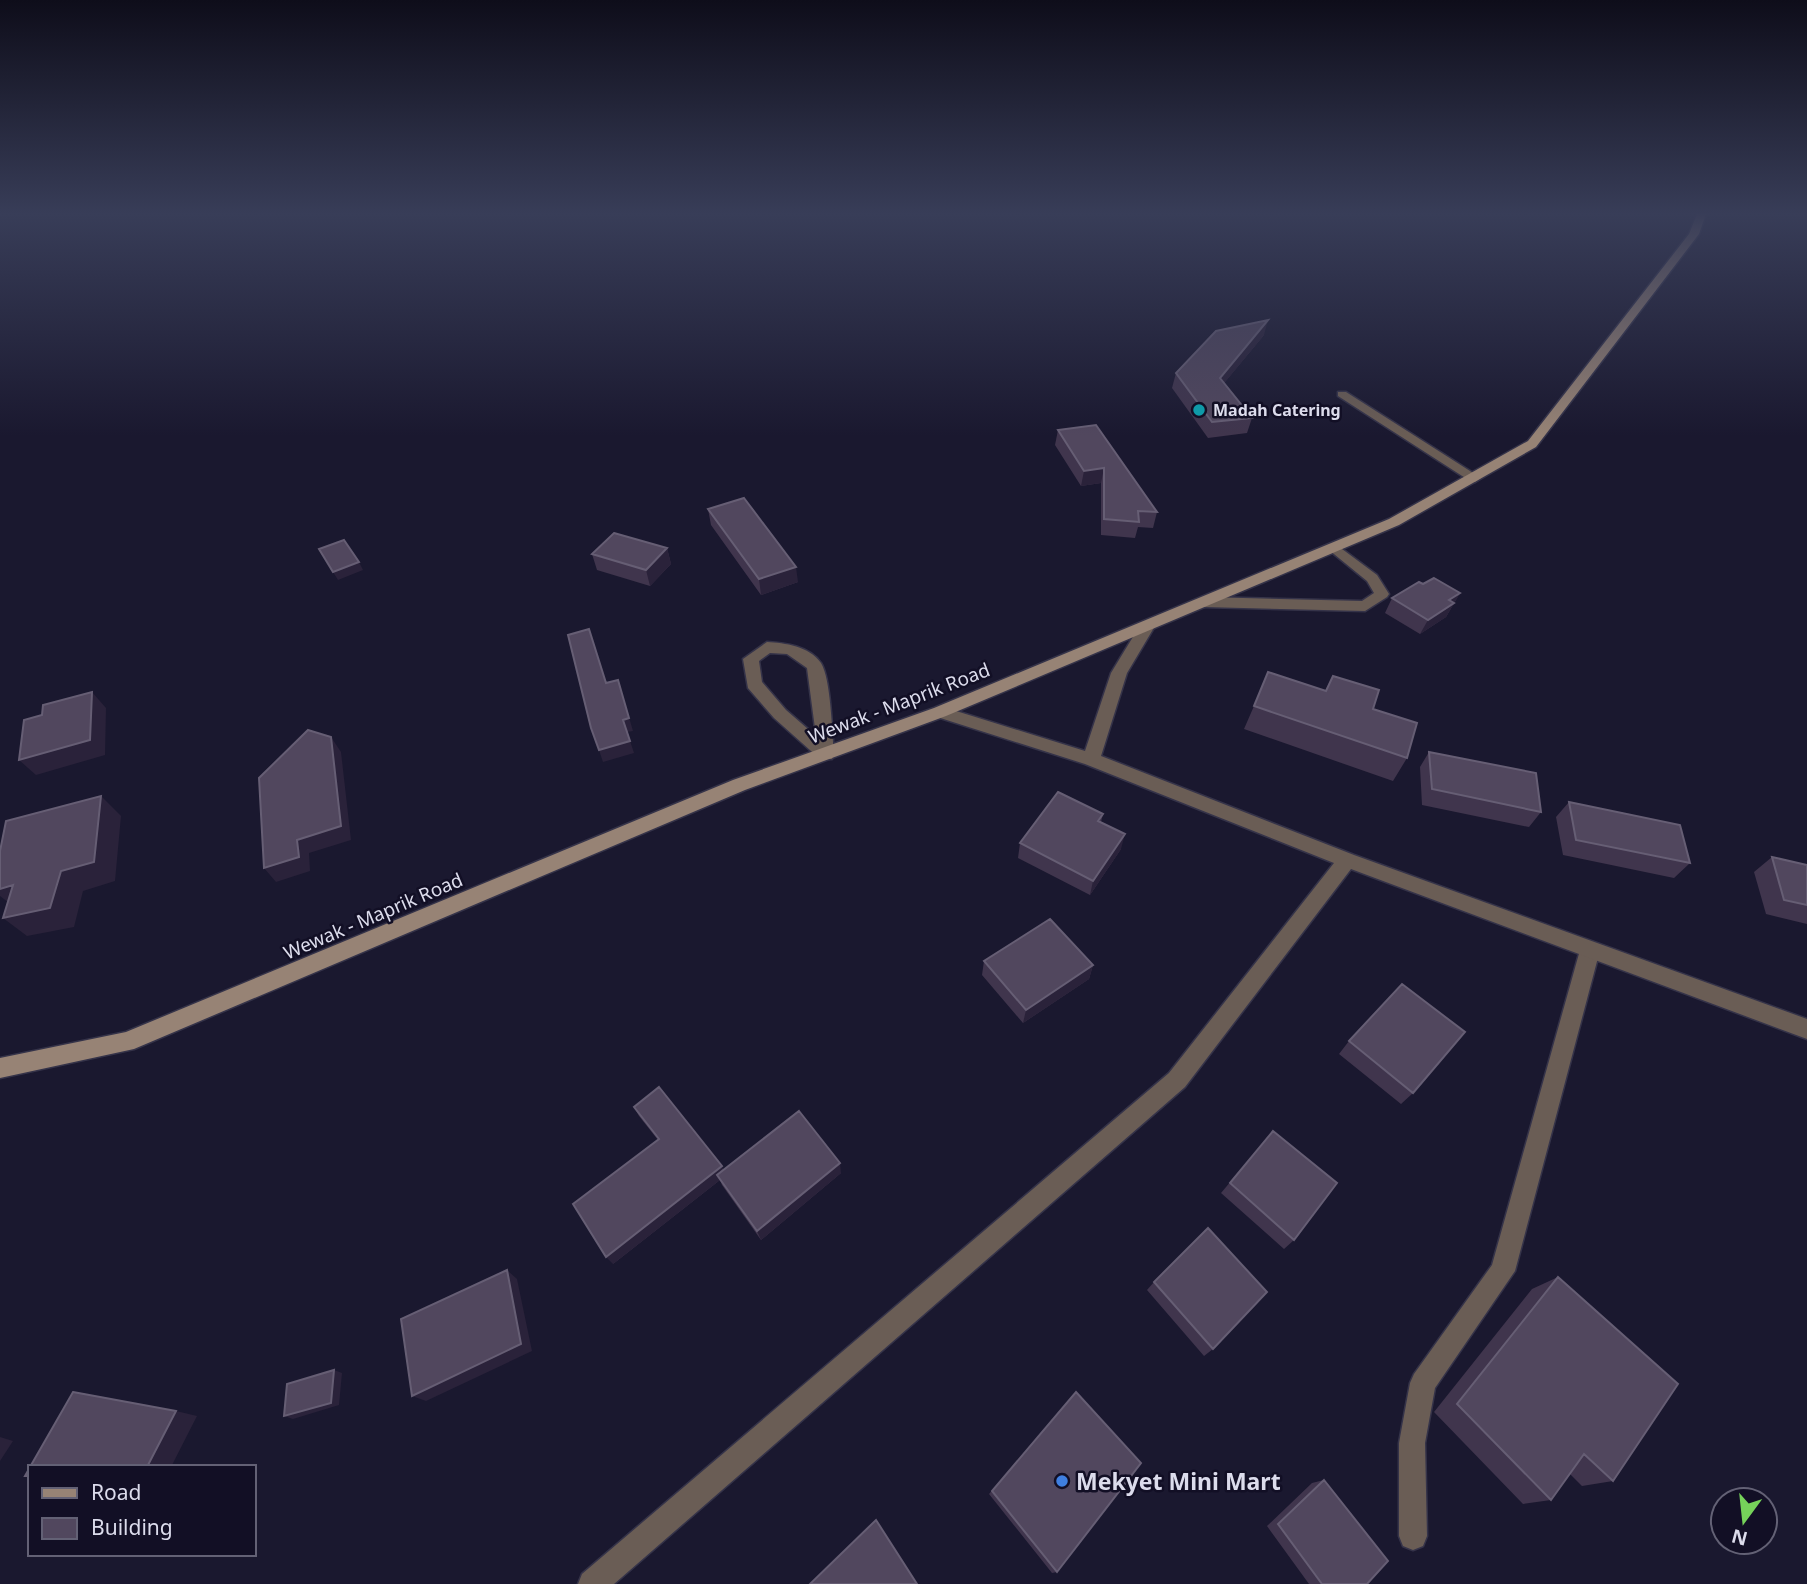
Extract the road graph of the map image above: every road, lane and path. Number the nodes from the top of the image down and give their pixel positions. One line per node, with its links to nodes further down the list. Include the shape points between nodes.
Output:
1 (1652, 288): 3 (main road, Wewak - Maprik Road, via 1532,444)
2 (1342, 394): 3 (street)
3 (1475, 478): 4 (main road, Wewak - Maprik Road, via 1394,522)
4 (1334, 547): 5 (main road, Wewak - Maprik Road); 5 (street, via 1372,578 1382,594 1365,606)
5 (1204, 602): 6 (main road, Wewak - Maprik Road)
6 (1147, 626): 7 (main road, Wewak - Maprik Road); 9 (street, via 1119,673)
7 (940, 712): 8 (main road, Wewak - Maprik Road); 9 (street)
8 (826, 754): 8 (street, via 814,665 791,649 767,647 751,659 754,684); 13 (main road, Wewak - Maprik Road, via 739,785 127,1042)
9 (1091, 759): 10 (street)
10 (1347, 860): 11 (street); 15 (street, via 1177,1080)
11 (1590, 950): 12 (street); 14 (street, via 1503,1271 1423,1383 1412,1443)
12 (1807, 1029)
13 (0, 1068)
14 (1413, 1536)
15 (592, 1584)

